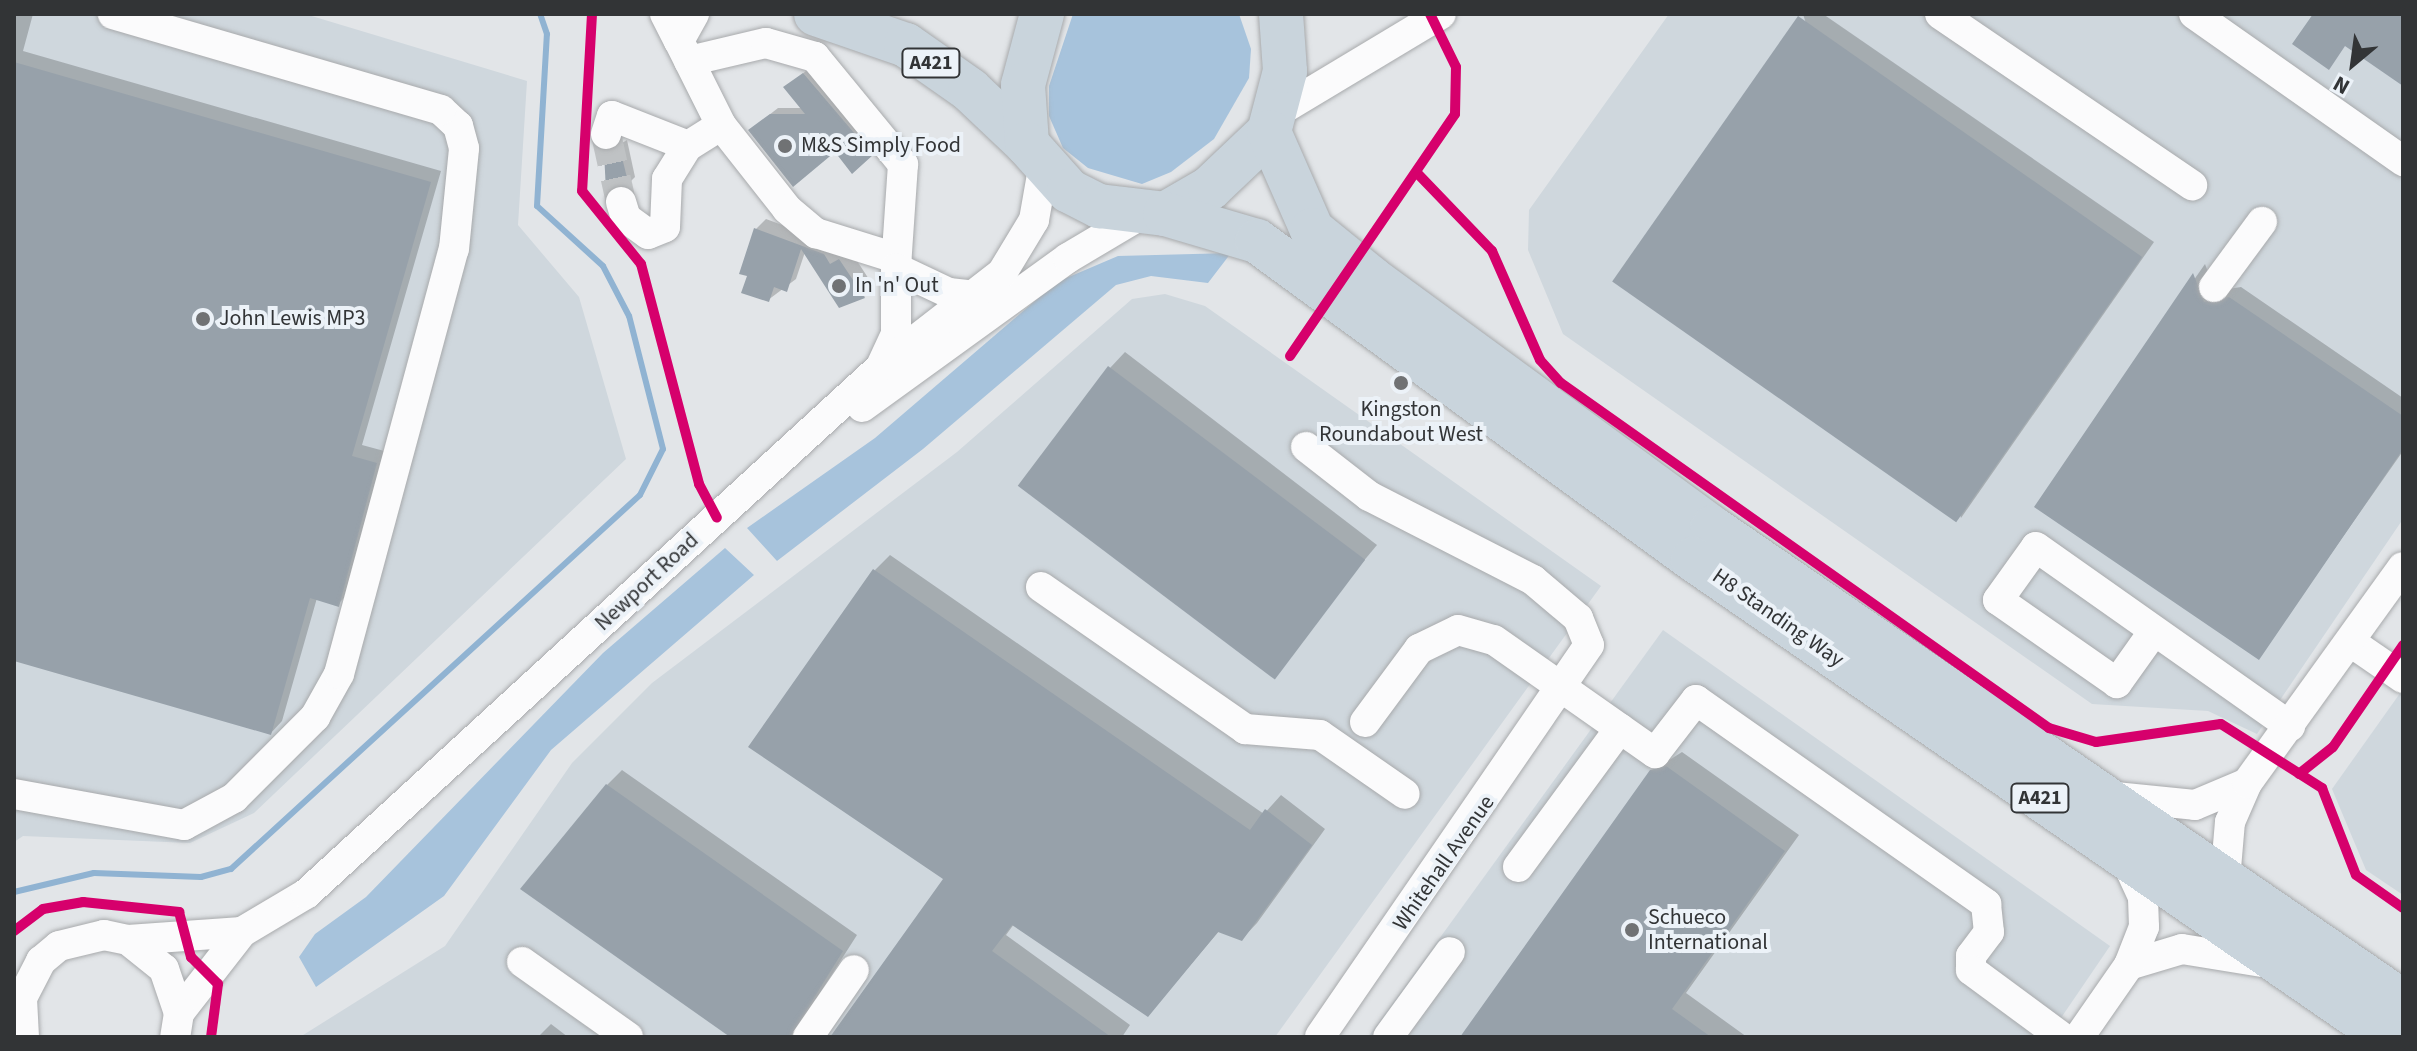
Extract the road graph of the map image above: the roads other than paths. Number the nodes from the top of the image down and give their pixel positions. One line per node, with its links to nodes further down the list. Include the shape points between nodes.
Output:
1 (113, 14): 40 (street, via 441,110 458,126 464,148 454,249 339,674 315,717 234,798 184,825)
2 (665, 14): 10 (street)
3 (694, 14): 10 (street)
4 (816, 14): 15 (highway, A421, via 906,45 970,90)
5 (1042, 14): 15 (highway, via 1023,85)
6 (1281, 14): 11 (highway, via 1285,71)
7 (1441, 14): 11 (street)
8 (1940, 14): 17 (street)
9 (2194, 14): 16 (street)
10 (684, 51): 12 (street); 22 (street, via 766,43 815,57 903,164)
11 (1273, 122): 19 (highway, via 1210,188); 21 (highway, H8 Standing Way / A421, via 1294,201)
12 (721, 125): 14 (street); 22 (street, via 787,209 816,233)
13 (606, 134): 14 (street, via 612,116)
14 (688, 146): 18 (street, via 667,179 671,219 665,227 648,234 626,218)
15 (1035, 156): 19 (highway, H8 Standing Way, via 1099,206); 25 (street, Newport Road, via 1034,220 1002,273)
16 (2403, 161)
17 (2192, 185)
18 (621, 202)
19 (1153, 214): 21 (highway, H8 Standing Way / A421); 28 (street, via 1045,274)
20 (2262, 222): 23 (street)
21 (1317, 259): 24 (highway, H8 Standing Way / A421)
22 (896, 263): 25 (street, via 949,293); 26 (street, via 896,334)
23 (2214, 287)
24 (1361, 291): 39 (highway, H8 Standing Way / A421); 42 (highway, H8 Standing Way / A421, via 1693,559)
25 (976, 296): 26 (street, Newport Road)
26 (882, 366): 28 (street, Newport Road)
27 (1306, 447): 34 (street, Whitehall Avenue, via 1369,496 1460,536 1565,604 1589,645)
28 (717, 518): 45 (street, Newport Road, via 306,894)
29 (2403, 567): 32 (street)
30 (1041, 587): 41 (street, via 1245,729 1320,735)
31 (2154, 631): 31 (street, via 2036,547 1998,600 2117,683); 36 (street)
32 (2352, 643): 33 (street); 36 (street)
33 (2403, 678)
34 (1574, 695): 35 (street, via 1476,632 1442,633 1419,649); 37 (street); 60 (street, Whitehall Avenue)
35 (1365, 722)
36 (2290, 726): 38 (street)
37 (1620, 728): 43 (street); 62 (street, via 1655,753 1696,700 1986,904 1989,932 1971,956 1971,970)
38 (2247, 783): 39 (street, via 2180,806); 44 (street, via 2230,822)
39 (2087, 787): 44 (highway, H8 Standing Way / A421)
40 (14, 794)
41 (1405, 794)
42 (2124, 856): 50 (street, via 2145,913); 52 (highway, H8 Standing Way / A421)
43 (1518, 867)
44 (2225, 880): 54 (highway, H8 Standing Way / A421)
45 (242, 932): 46 (street, Newport Road); 55 (street, Newport Road)
46 (128, 940): 48 (street, Newport Road, via 81,937); 55 (street, via 164,969)
47 (1450, 952): 61 (street)
48 (41, 961): 53 (street, Newport Road); 57 (street, via 22,998)
49 (522, 962): 58 (street)
50 (2129, 965): 52 (street, via 2182,949 2214,949); 63 (street)
51 (854, 970): 59 (street)
52 (2294, 971): 64 (highway, H8 Standing Way / A421)
53 (14, 976)
54 (2403, 1002)
55 (177, 1025)
56 (14, 1033): 57 (street)
57 (22, 1037)
58 (628, 1037)
59 (808, 1037)
60 (1320, 1037)
61 (1388, 1037)
62 (2062, 1037)
63 (2079, 1037)
64 (2387, 1037)

